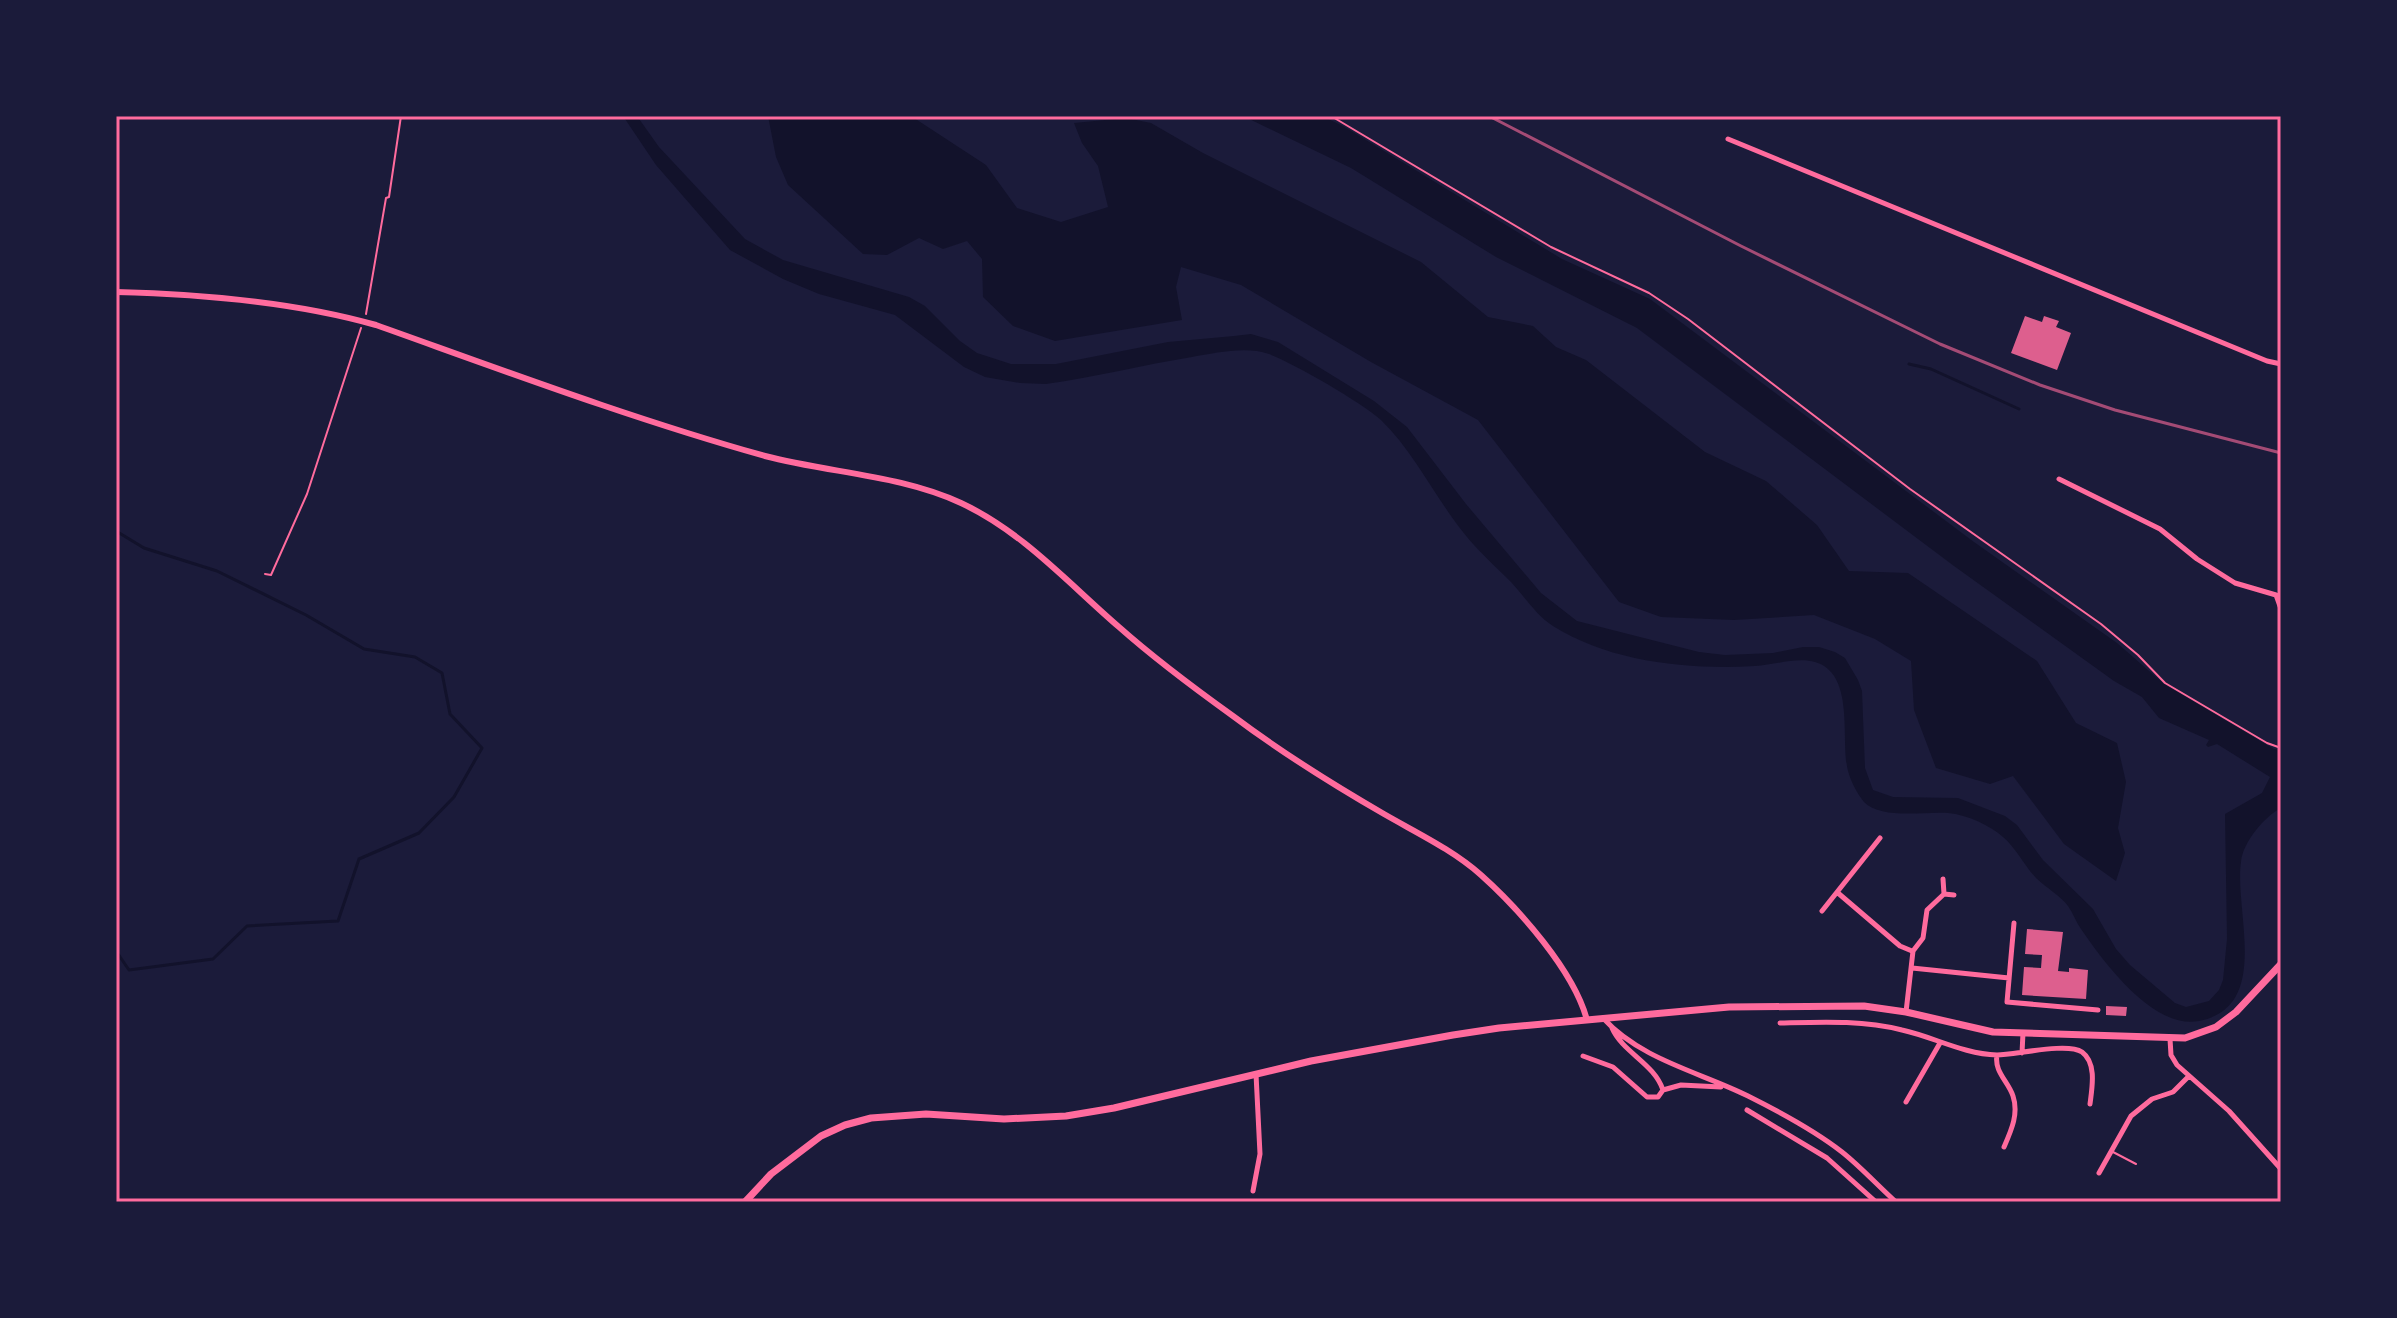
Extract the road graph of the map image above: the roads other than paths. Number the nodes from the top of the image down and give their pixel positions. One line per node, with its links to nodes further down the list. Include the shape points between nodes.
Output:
1 (1728, 139): 3 (street)
2 (116, 292): 22 (street, via 185,295 365,321 561,392 732,446 930,490 963,504 1033,549 1119,627 1233,717 1480,874 1552,957)
3 (2281, 364)
4 (2059, 479): 6 (street, via 2160,529 2235,583)
5 (2281, 588): 6 (street)
6 (2276, 595): 7 (street)
7 (2281, 609)
8 (1880, 838): 10 (street)
9 (1943, 879): 11 (street)
10 (1838, 893): 13 (street); 15 (street)
11 (1944, 894): 12 (street); 15 (street, via 1927,910 1923,938)
12 (1954, 895)
13 (1822, 911)
14 (2014, 923): 18 (street)
15 (1913, 951): 17 (street)
16 (2281, 964): 26 (main road, via 2216,1027)
17 (1912, 968): 18 (street); 20 (street)
18 (2009, 978): 19 (street, via 2007,1002)
19 (2098, 1010)
20 (1906, 1012): 21 (main road, via 1834,1005 1729,1007); 25 (main road, via 1993,1032)
21 (1603, 1018): 22 (main road); 24 (street)
22 (1587, 1020): 31 (main road, via 1499,1028)
23 (1780, 1023): 27 (street, via 1882,1026)
24 (1612, 1028): 33 (street, via 1671,1064); 34 (street)
25 (2023, 1033): 26 (main road); 28 (street)
26 (2170, 1039): 32 (street, via 2173,1060)
27 (1940, 1043): 29 (street); 35 (street)
28 (2022, 1053): 29 (street); 36 (street, via 2083,1053 2092,1072)
29 (1997, 1055): 38 (street, via 2015,1107)
30 (1583, 1056): 34 (street, via 1613,1067 1647,1097 1658,1097)
31 (1256, 1074): 43 (street, via 1260,1154); 44 (main road, via 1066,1116 871,1118 821,1136 771,1174)
32 (2189, 1076): 39 (street, via 2173,1092 2138,1109); 41 (street)
33 (1726, 1087): 34 (street, via 1681,1085); 46 (street, via 1824,1138)
34 (1663, 1090)
35 (1906, 1102)
36 (2090, 1104)
37 (1747, 1110): 45 (street, via 1827,1158)
38 (2004, 1147)
39 (2112, 1151): 40 (lane); 42 (street)
40 (2136, 1164)
41 (2281, 1169)
42 (2099, 1173)
43 (1253, 1191)
44 (745, 1202)
45 (1876, 1202)
46 (1896, 1202)

